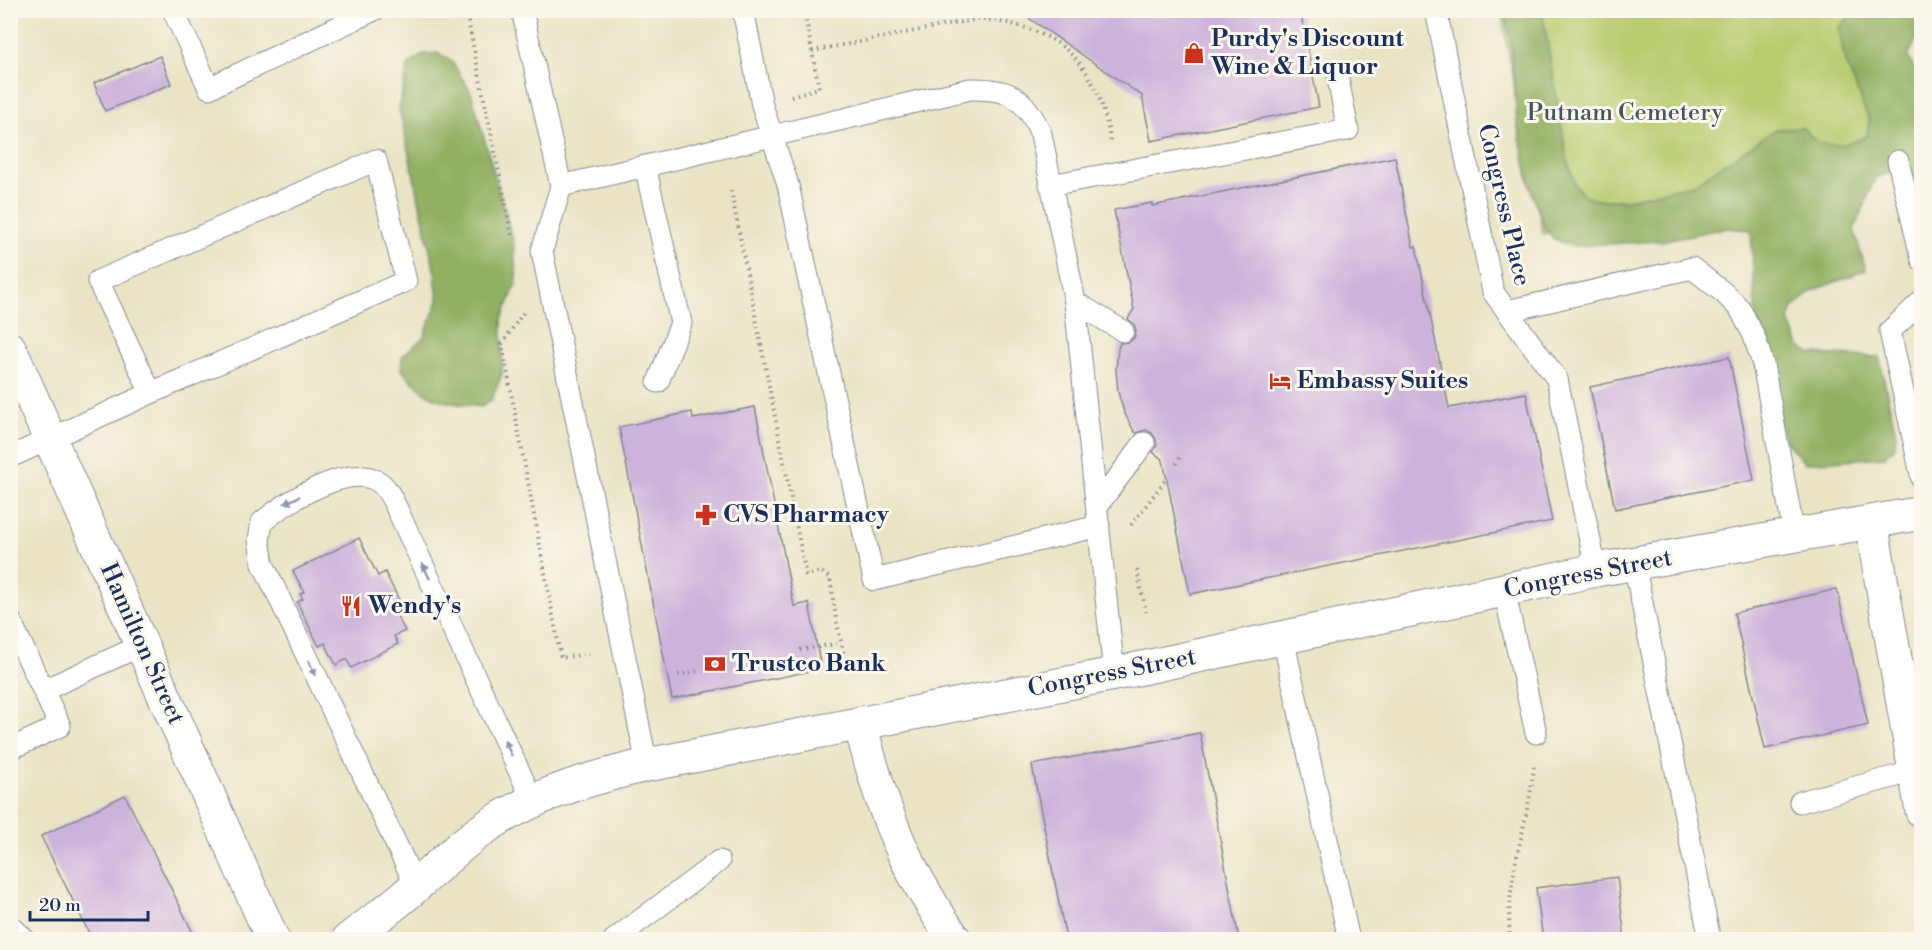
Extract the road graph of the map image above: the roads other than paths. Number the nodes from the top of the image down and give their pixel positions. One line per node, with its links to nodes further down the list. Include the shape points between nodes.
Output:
1 (173, 10): 2 (lane, via 209,88)
2 (374, 10)
3 (522, 10): 11 (lane)
4 (743, 10): 7 (lane)
5 (1436, 10): 15 (lane, Congress Place, via 1493,292)
6 (1338, 79): 10 (lane, via 1348,130)
7 (772, 137): 9 (lane); 10 (lane, via 970,89 994,88 1015,97 1032,113 1041,134); 25 (lane, via 788,185 874,580)
8 (1898, 161): 12 (lane)
9 (645, 166): 11 (lane); 18 (lane, via 681,323)
10 (1050, 185): 14 (lane)
11 (561, 186): 39 (lane, via 542,251)
12 (1922, 260)
13 (1922, 301): 23 (lane, via 1890,331)
14 (1075, 302): 16 (lane); 25 (lane)
15 (1507, 311): 27 (lane, via 1692,268 1724,292 1740,309 1755,336); 29 (lane, Congress Place, via 1557,379)
16 (1123, 331)
17 (10, 349): 20 (street, Hamilton Street)
18 (658, 382)
19 (151, 393): 19 (lane, via 406,281 376,159 98,281); 20 (lane)
20 (51, 439): 22 (lane); 33 (street, Hamilton Street)
21 (1144, 443): 25 (lane)
22 (10, 458)
23 (1922, 479)
24 (1922, 513): 26 (street, Congress Street)
25 (1098, 516): 34 (lane)
26 (1871, 522): 27 (street, Congress Street); 40 (street)
27 (1794, 535): 28 (street, Congress Street)
28 (1635, 563): 29 (street, Congress Street); 53 (lane)
29 (1596, 570): 30 (street, Congress Street)
30 (1504, 590): 32 (street, Congress Street); 37 (lane)
31 (10, 620): 35 (lane)
32 (1283, 638): 34 (street, Congress Street); 52 (lane)
33 (142, 645): 35 (lane); 48 (street, Hamilton Street)
34 (1114, 674): 36 (street, Congress Street)
35 (44, 690): 38 (lane, via 60,726)
36 (860, 723): 39 (street, Congress Street); 51 (street, via 897,840 928,900)
37 (1536, 733)
38 (10, 749)
39 (647, 765): 41 (street, Congress Street, via 589,779)
40 (1914, 771): 42 (lane); 43 (street)
41 (533, 801): 45 (street, Congress Street, via 456,849); 45 (lane, one-way to 45, via 397,509 380,482 358,475 340,477 281,506 262,522 259,540 263,564)
42 (1800, 802)
43 (1922, 811)
44 (719, 861): 50 (lane)
45 (416, 886): 49 (street, Congress Street)
46 (10, 925): 47 (lane)
47 (25, 939)
48 (273, 939)
49 (348, 939)
50 (614, 939)
51 (955, 939)
52 (1349, 939)
53 (1710, 939)

